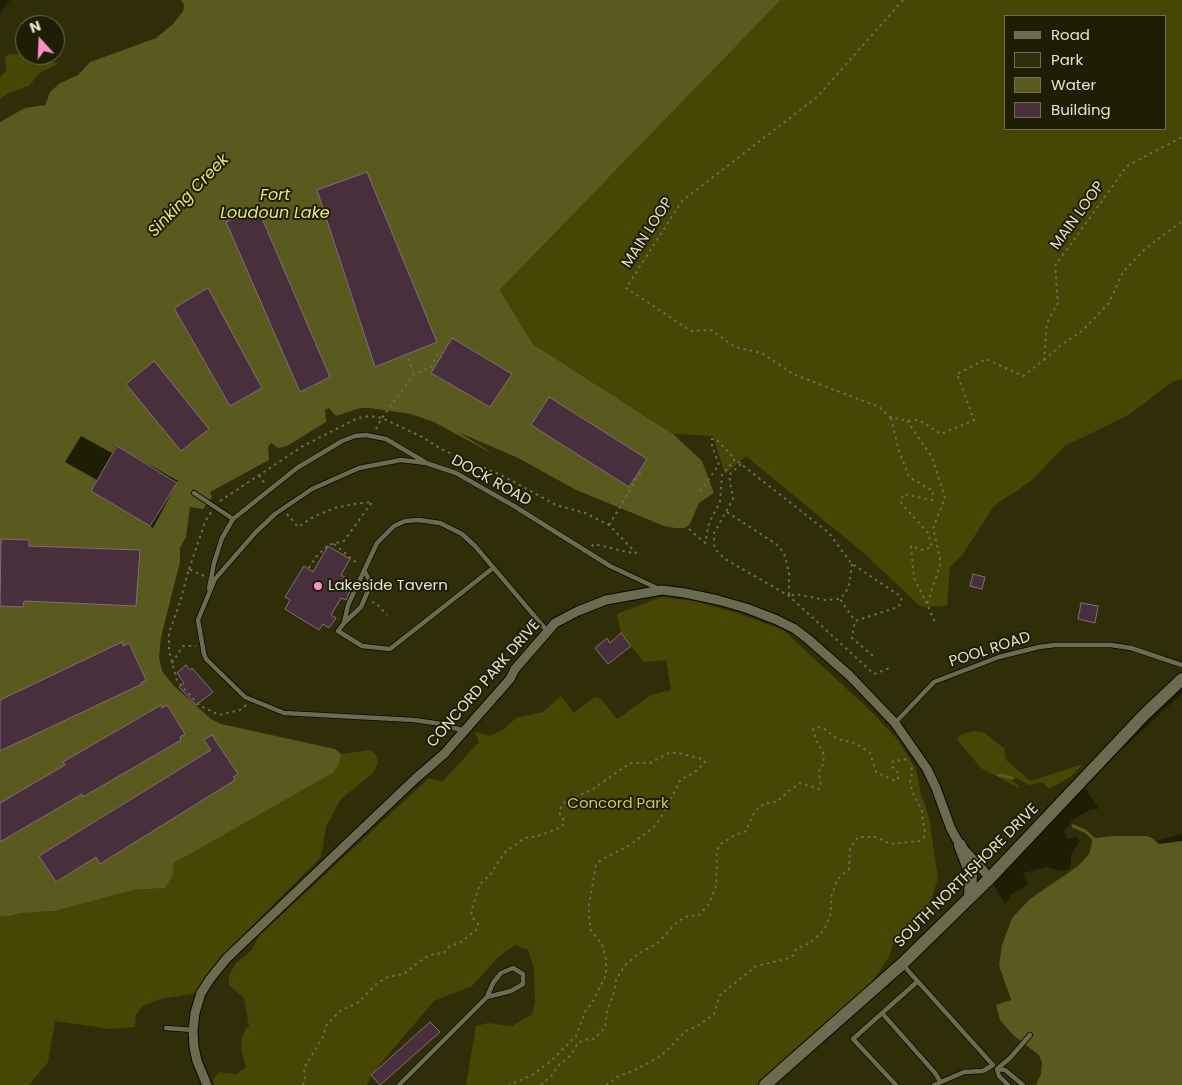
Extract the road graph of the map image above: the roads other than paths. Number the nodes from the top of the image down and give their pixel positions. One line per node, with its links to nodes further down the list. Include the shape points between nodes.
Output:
1 (426, 463): 3 (lane, via 386,439 355,436 297,468); 6 (lane, DOCK ROAD, via 470,480 610,566); 7 (lane, DOCK ROAD, via 401,460 364,466 312,489 275,514 255,533 215,579)
2 (194, 493): 3 (lane)
3 (233, 519): 7 (lane, via 222,538)
4 (493, 568): 5 (lane, via 458,531 440,524 413,520 400,523 383,535); 8 (lane, via 390,649 362,646 338,631); 9 (lane)
5 (364, 570): 8 (lane); 8 (lane, via 371,584 361,607)
6 (662, 590): 9 (street, CONCORD PARK DRIVE, via 606,600 555,623); 12 (street, CONCORD PARK DRIVE, via 718,600 795,629 850,676)
7 (209, 592): 13 (lane, DOCK ROAD, via 198,620 206,659 240,694 284,713 414,720)
8 (344, 622)
9 (548, 632): 13 (street, CONCORD PARK DRIVE)
10 (1182, 665): 12 (lane, POOL ROAD, via 1111,644 1055,645 999,657 934,682)
11 (1182, 679): 15 (main road, SOUTH NORTHSHORE DRIVE)
12 (895, 723): 14 (street, CONCORD PARK DRIVE, via 927,769)
13 (464, 731): 22 (street, CONCORD PARK DRIVE, via 444,754 228,958 201,993)
14 (960, 845): 15 (street, CONCORD PARK DRIVE); 16 (main road, via 971,874)
15 (990, 878): 16 (main road, SOUTH NORTHSHORE DRIVE)
16 (970, 897): 17 (main road, SOUTH NORTHSHORE DRIVE)
17 (902, 964): 18 (lane); 29 (main road, SOUTH NORTHSHORE DRIVE)
18 (917, 982): 20 (lane); 24 (lane)
19 (487, 997): 19 (lane, via 511,991 523,984 523,974 513,968 501,973); 28 (lane)
20 (882, 1013): 26 (lane); 30 (lane, via 853,1039)
21 (166, 1028): 22 (lane)
22 (193, 1030): 27 (street, CONCORD PARK DRIVE, via 197,1061)
23 (1030, 1035): 25 (lane)
24 (993, 1065): 25 (lane); 26 (lane, via 984,1071 964,1072)
25 (997, 1069): 32 (lane, via 998,1076); 33 (lane, via 1005,1070)
26 (940, 1082): 31 (lane)
27 (207, 1085)
28 (399, 1085)
29 (765, 1085)
30 (895, 1085)
31 (934, 1085)
32 (1008, 1085)
33 (1022, 1085)

